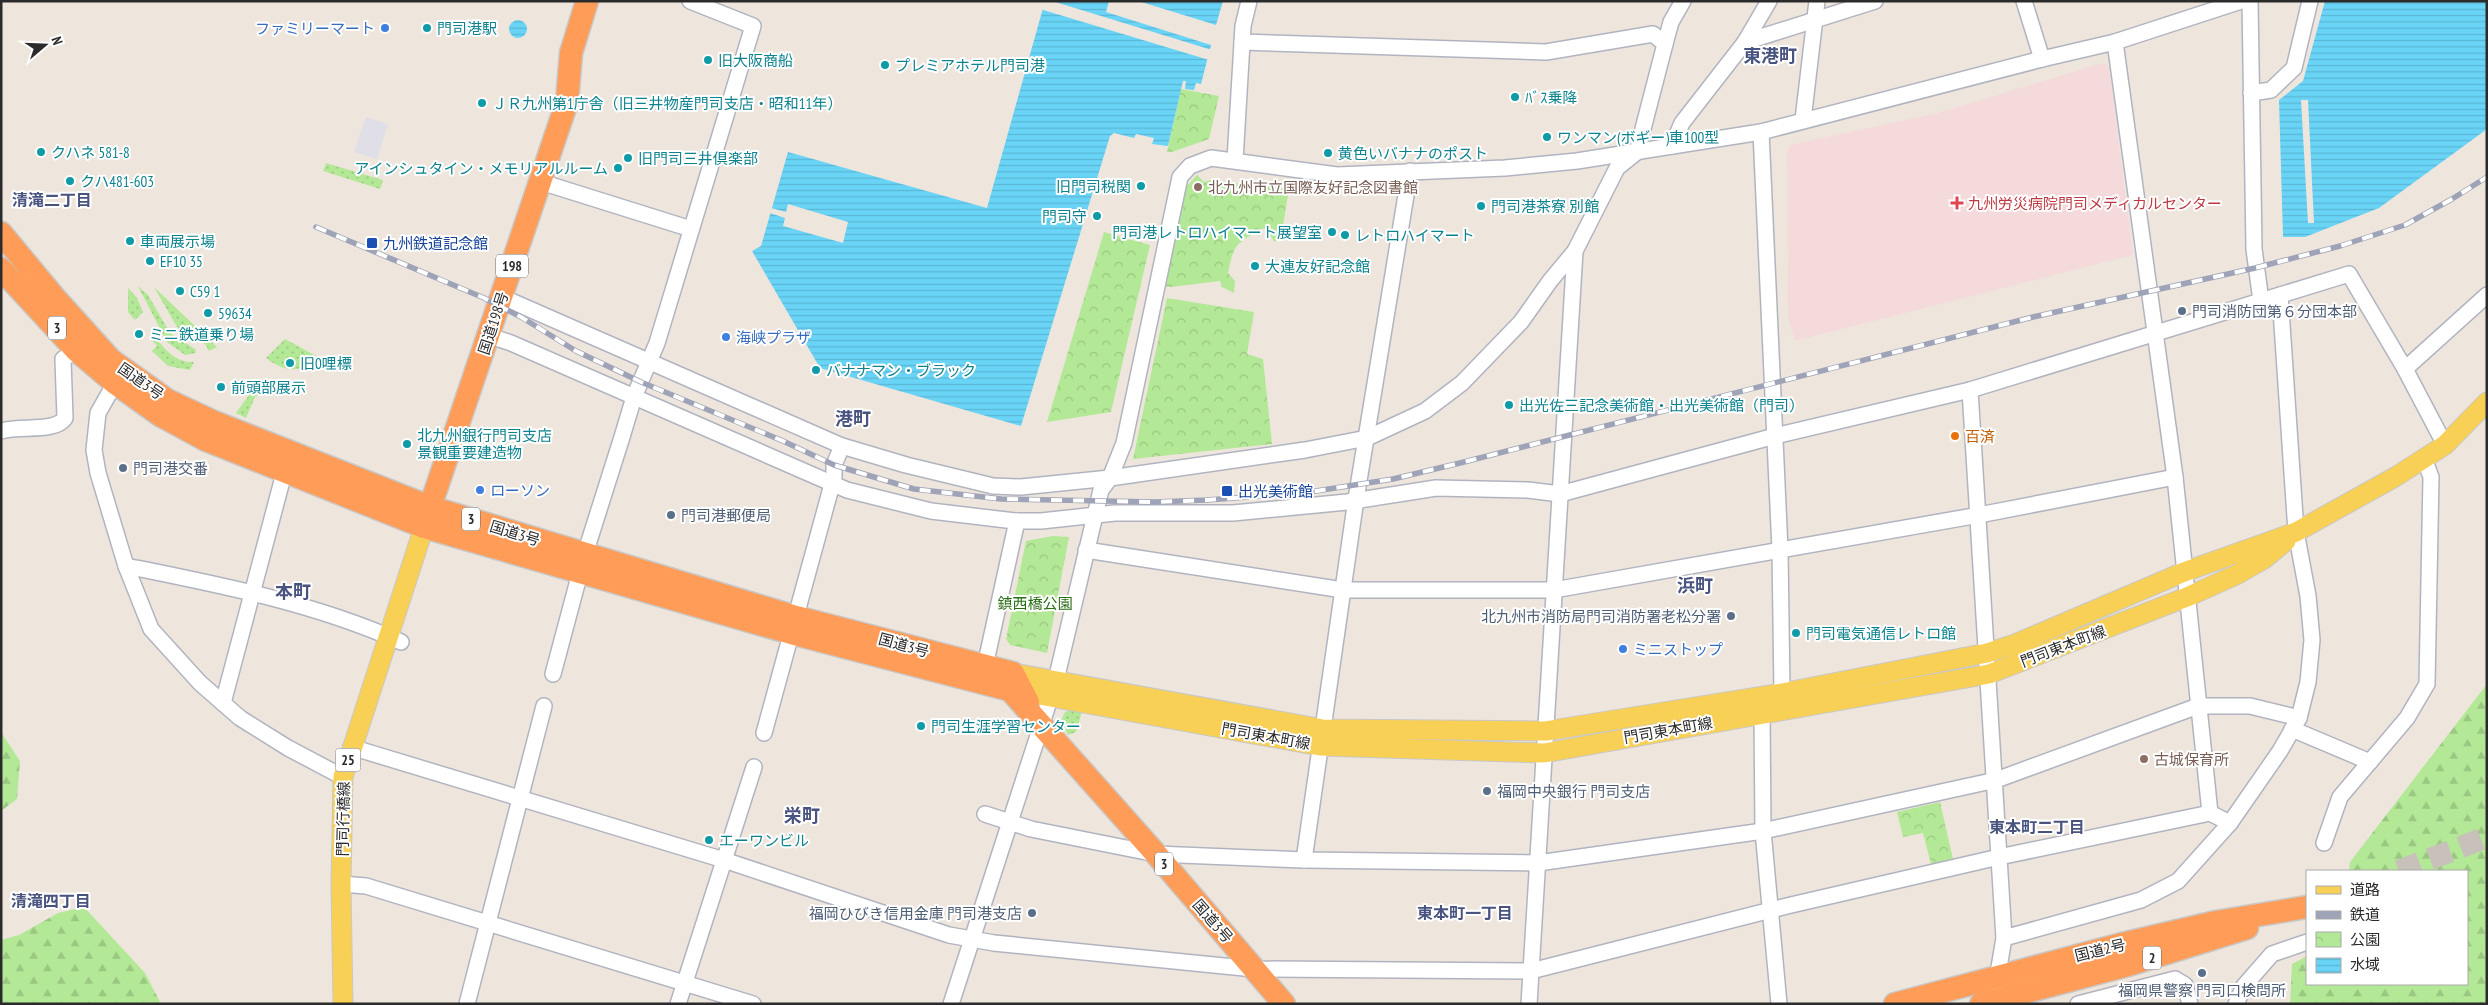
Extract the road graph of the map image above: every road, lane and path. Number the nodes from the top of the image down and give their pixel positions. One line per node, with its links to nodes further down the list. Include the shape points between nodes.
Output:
1 (586, 1): 25 (highway, 国道198号 / 198, via 571,53 567,102)
2 (690, 1): 26 (street, via 753,26)
3 (1249, 1): 13 (street)
4 (1683, 1): 16 (street, via 1671,22)
5 (1768, 1): 14 (street)
6 (1817, 1): 12 (street)
7 (1875, 1): 12 (street)
8 (2024, 1): 17 (street)
9 (2241, 1): 15 (street)
10 (2250, 1): 18 (street)
11 (2310, 1): 18 (street, via 2294,68 2271,90)
12 (1814, 20): 14 (street); 19 (street)
13 (1242, 42): 16 (street, via 1546,52 1653,34); 23 (street)
14 (1744, 42): 21 (street, via 1682,124)
15 (2115, 42): 17 (street); 34 (street)
16 (1666, 44): 22 (street)
17 (2042, 59): 19 (street)
18 (2251, 93): 33 (street, via 2254,250)
19 (1803, 120): 20 (street)
20 (1761, 132): 21 (street); 44 (street)
21 (1672, 146): 22 (street)
22 (1637, 152): 24 (street, via 1505,168); 28 (street, via 1617,168)
23 (1236, 160): 24 (street, via 1336,175); 51 (street, via 1211,158 1190,166 1180,177 1124,444)
24 (1410, 171): 45 (street)
25 (541, 182): 26 (street); 32 (highway, 国道198号 / 198)
26 (691, 229): 37 (street)
27 (1, 233): 49 (highway, 国道3号 / 3, via 111,360 167,400)
28 (1575, 251): 45 (street, via 1521,322 1462,383 1425,411); 53 (street)
29 (1, 269): 36 (highway, 国道3号 / 3)
30 (2280, 295): 33 (street); 38 (street, via 2349,274); 59 (street)
31 (2487, 295): 38 (street)
32 (502, 297): 35 (highway, 国道198号 / 198); 37 (street)
33 (2261, 301): 34 (street)
34 (2154, 334): 40 (street); 50 (street)
35 (490, 336): 41 (street); 57 (highway, 国道198号 / 198)
36 (76, 350): 39 (highway, 国道3号 / 3); 43 (street, via 63,359 65,418 61,424)
37 (650, 361): 41 (street); 47 (street)
38 (2405, 369): 46 (street)
39 (115, 384): 49 (highway, 国道3号 / 3, via 160,416 206,440); 63 (street, via 98,413 94,450)
40 (1970, 390): 44 (street); 56 (street)
41 (634, 397): 52 (street); 62 (street)
42 (2487, 402): 46 (main road, 門司東本町線)
43 (1, 431)
44 (1775, 436): 53 (street); 61 (street)
45 (1367, 438): 51 (street); 54 (street)
46 (2445, 445): 48 (main road, 門司東本町線)
47 (842, 446): 51 (street, via 993,486 1021,487); 52 (street)
48 (2424, 458): 59 (main road, 門司東本町線); 89 (street, via 2431,477 2427,684 2407,718)
49 (287, 462): 57 (highway, 国道3号 / 3); 67 (street)
50 (2175, 477): 56 (street); 64 (street)
51 (1110, 478): 55 (street, via 1101,490)
52 (832, 482): 58 (street, via 847,490 932,511); 69 (street)
53 (1560, 494): 54 (street, via 1436,488); 66 (street)
54 (1356, 499): 55 (street, via 1233,513); 65 (street)
55 (1095, 515): 58 (street); 60 (street)
56 (1979, 515): 61 (street); 71 (street)
57 (427, 517): 62 (highway, 国道3号 / 3); 70 (main road, 門司行橋線 / 25)
58 (1018, 521): 72 (street)
59 (2296, 532): 64 (main road, 門司東本町線); 68 (main road, 門司東本町線, via 2264,559); 82 (street, via 2312,640 2308,682)
60 (1086, 550): 65 (street); 76 (street)
61 (1780, 550): 66 (street); 77 (street)
62 (583, 563): 69 (highway, 国道3号 / 3); 73 (street)
63 (126, 566): 67 (street); 78 (street, via 157,638)
64 (2184, 572): 68 (street); 71 (main road, 門司東本町線, via 2016,644)
65 (1343, 590): 66 (street); 86 (street)
66 (1554, 590): 84 (street)
67 (253, 592): 70 (street); 78 (street)
68 (2187, 597): 74 (main road, 門司東本町線); 80 (street)
69 (793, 625): 72 (highway, 国道3号 / 3); 75 (highway, 国道3号 / 3); 85 (street)
70 (394, 639): 87 (main road, 門司行橋線 / 25)
71 (1987, 653): 74 (street); 77 (main road, 門司東本町線)
72 (985, 666): 75 (highway, 国道3号 / 3)
73 (553, 674)
74 (1989, 674): 81 (main road, 門司東本町線); 92 (street)
75 (1015, 685): 76 (main road, 門司東本町線); 83 (highway, 国道3号 / 3)
76 (1054, 689): 83 (street); 86 (main road, 門司東本町線)
77 (1782, 693): 81 (street); 84 (main road, 門司東本町線)
78 (223, 702): 91 (street, via 240,718 264,733)
79 (544, 706): 93 (street)
80 (2198, 706): 82 (street, via 2250,706); 92 (street); 94 (street)
81 (1762, 713): 88 (main road, 門司東本町線); 98 (street)
82 (2296, 723): 89 (street); 97 (street)
83 (1041, 728): 96 (street); 100 (highway, 国道3号 / 3)
84 (1546, 731): 86 (main road, 門司東本町線); 88 (street)
85 (764, 733)
86 (1321, 737): 88 (main road, 門司東本町線); 103 (street)
87 (351, 747): 91 (main road, 門司行橋線 / 25); 93 (street)
88 (1544, 753): 104 (street)
89 (2370, 762): 99 (street, via 2340,797)
90 (754, 767): 102 (street)
91 (343, 777): 105 (main road, 門司行橋線 / 25)
92 (1996, 780): 98 (street); 101 (street)
93 (520, 798): 102 (street); 109 (street)
94 (2210, 813): 97 (street); 101 (street)
95 (984, 814): 96 (street)
96 (1010, 822): 100 (street); 111 (street)
97 (2230, 823): 110 (street, via 2178,881 2142,900)
98 (1764, 831): 104 (street); 108 (street)
99 (2324, 843)
100 (1156, 854): 103 (street); 113 (highway, 国道3号 / 3)
101 (1999, 857): 108 (street); 110 (street)
102 (724, 860): 111 (street, via 949,935); 116 (street)
103 (1304, 860): 104 (street)
104 (1538, 863): 114 (street)
105 (341, 884): 109 (street, via 366,886); 119 (main road, 門司行橋線 / 25)
106 (2306, 907): 115 (highway, 国道2号 / 2, via 2207,924)
107 (2306, 907): 117 (highway, 国道2号 / 2, via 2128,965)
108 (1771, 910): 114 (street); 126 (street)
109 (488, 923): 116 (street); 120 (street)
110 (2004, 938): 115 (street)
111 (972, 939): 113 (street, via 994,944); 123 (street)
112 (2306, 942): 129 (street, via 2272,954 2244,986)
113 (1254, 968): 114 (street); 124 (highway, 国道3号 / 3)
114 (1531, 971): 125 (street)
115 (1998, 976): 117 (street); 127 (highway, 国道2号 / 2)
116 (685, 982): 121 (street); 122 (street)
117 (1990, 1003)
118 (2086, 1003): 128 (street, via 2175,979 2185,986)
119 (344, 1004)
120 (466, 1004)
121 (678, 1004)
122 (753, 1004)
123 (950, 1004)
124 (1284, 1004)
125 (1529, 1004)
126 (1779, 1004)
127 (1895, 1004)
128 (2190, 1004)
129 (2236, 1004)

